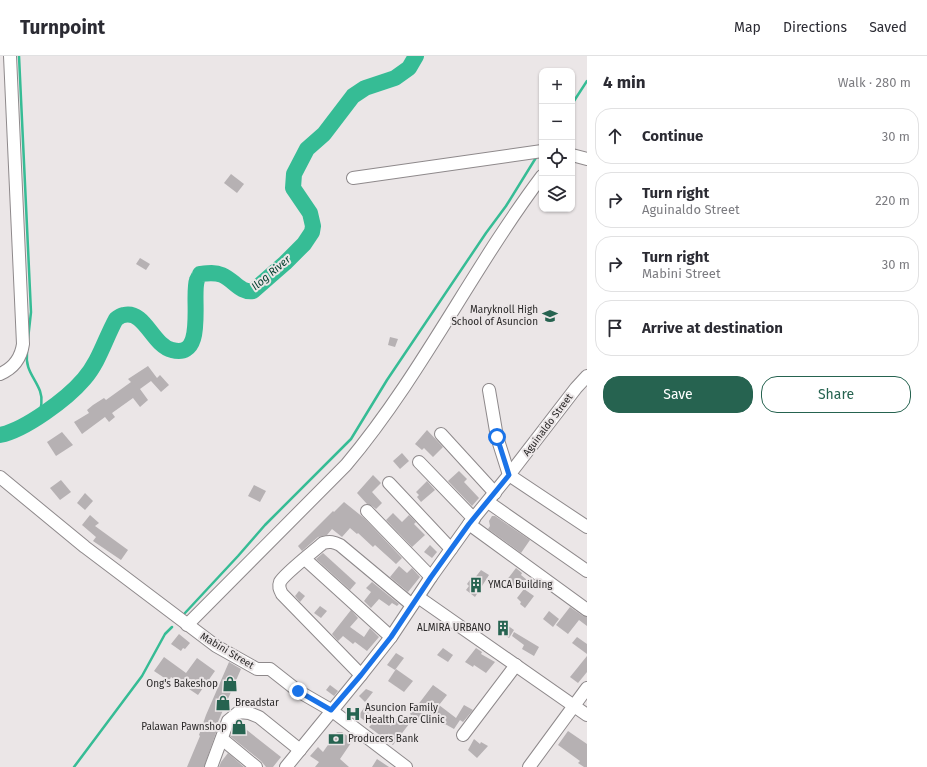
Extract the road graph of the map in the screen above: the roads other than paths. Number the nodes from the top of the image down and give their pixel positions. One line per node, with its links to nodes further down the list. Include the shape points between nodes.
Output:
1 (10, 56): 7 (street, via 23,344 18,360)
2 (539, 151): 5 (street)
3 (575, 156): 4 (street)
4 (587, 159)
5 (353, 178)
6 (539, 180): 25 (street, via 400,394 365,443)
7 (0, 374)
8 (587, 376): 12 (street, Aguinaldo Street)
9 (489, 390): 12 (street, via 497,437)
10 (441, 434): 15 (street)
11 (419, 462): 17 (street)
12 (509, 475): 15 (street, Aguinaldo Street); 18 (street)
13 (0, 476): 25 (street, Mabini Street, via 85,547)
14 (388, 483): 19 (street)
15 (491, 497): 17 (street, Aguinaldo Street); 21 (street)
16 (367, 511): 22 (street)
17 (472, 522): 19 (street, Aguinaldo Street); 24 (street)
18 (587, 528)
19 (451, 549): 22 (street, Aguinaldo Street)
20 (305, 559): 23 (street, via 323,543 335,543); 26 (street); 28 (street, via 284,576 279,588)
21 (587, 571)
22 (431, 577): 23 (street, Aguinaldo Street)
23 (415, 601): 26 (street, Aguinaldo Street); 27 (street)
24 (587, 610)
25 (187, 625): 31 (street, Mabini Street, via 216,646 257,669 270,669 298,691)
26 (391, 637): 28 (street, Aguinaldo Street)
27 (516, 665): 30 (street); 33 (street)
28 (361, 675): 31 (street, Aguinaldo Street)
29 (587, 688): 30 (street)
30 (574, 706): 32 (street); 40 (street)
31 (331, 710): 35 (street, Aguinaldo Street); 39 (street, Mabini Street)
32 (587, 715)
33 (463, 735)
34 (222, 739): 35 (street, via 228,721 239,712 249,713 259,717); 36 (street); 37 (street)
35 (300, 750): 38 (street, Aguinaldo Street)
36 (211, 767)
37 (256, 767)
38 (286, 767)
39 (405, 767)
40 (529, 767)

